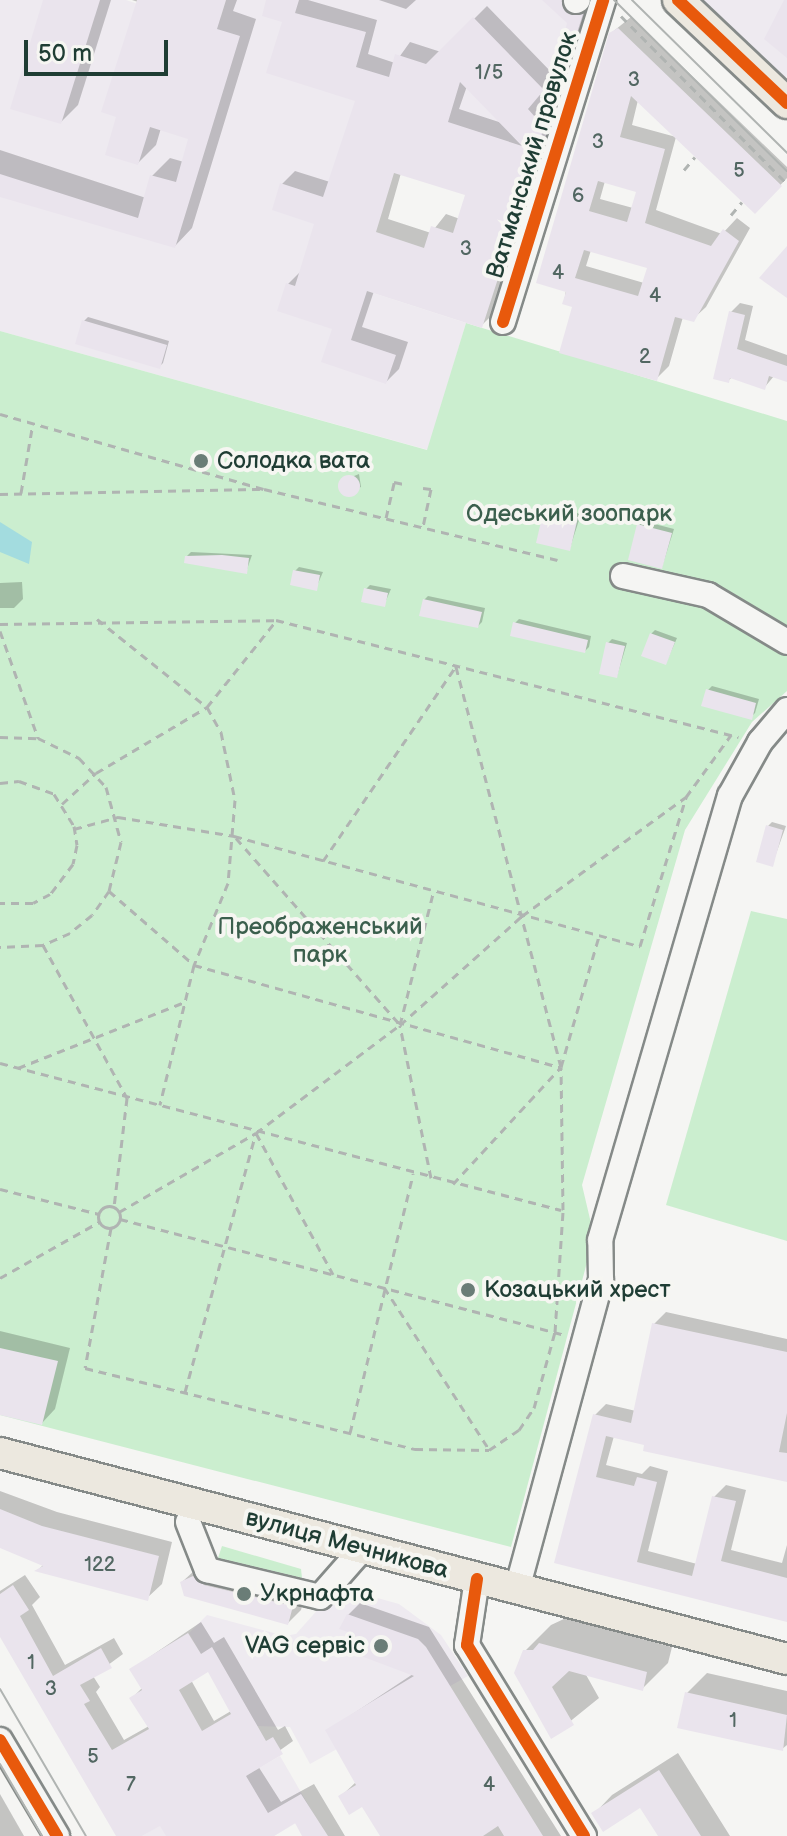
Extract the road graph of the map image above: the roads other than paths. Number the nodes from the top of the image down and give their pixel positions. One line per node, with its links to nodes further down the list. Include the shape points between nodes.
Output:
1 (678, 0): 3 (main road)
2 (607, 3): 4 (street, Ватманський провулок)
3 (787, 103)
4 (503, 322)
5 (623, 576): 6 (street, via 708,595)
6 (787, 642)
7 (787, 710): 12 (street, via 760,742 730,796 600,1240 601,1279)
8 (0, 1453): 10 (main road, вулиця Мечникова)
9 (188, 1522): 10 (street, via 207,1570 320,1597)
10 (363, 1548): 11 (main road, вулиця Мечникова)
11 (477, 1579): 12 (main road, вулиця Мечникова); 16 (street, via 467,1645)
12 (517, 1589): 13 (main road, вулиця Мечникова)
13 (787, 1659)
14 (0, 1740): 15 (street)
15 (57, 1836)
16 (584, 1836)

